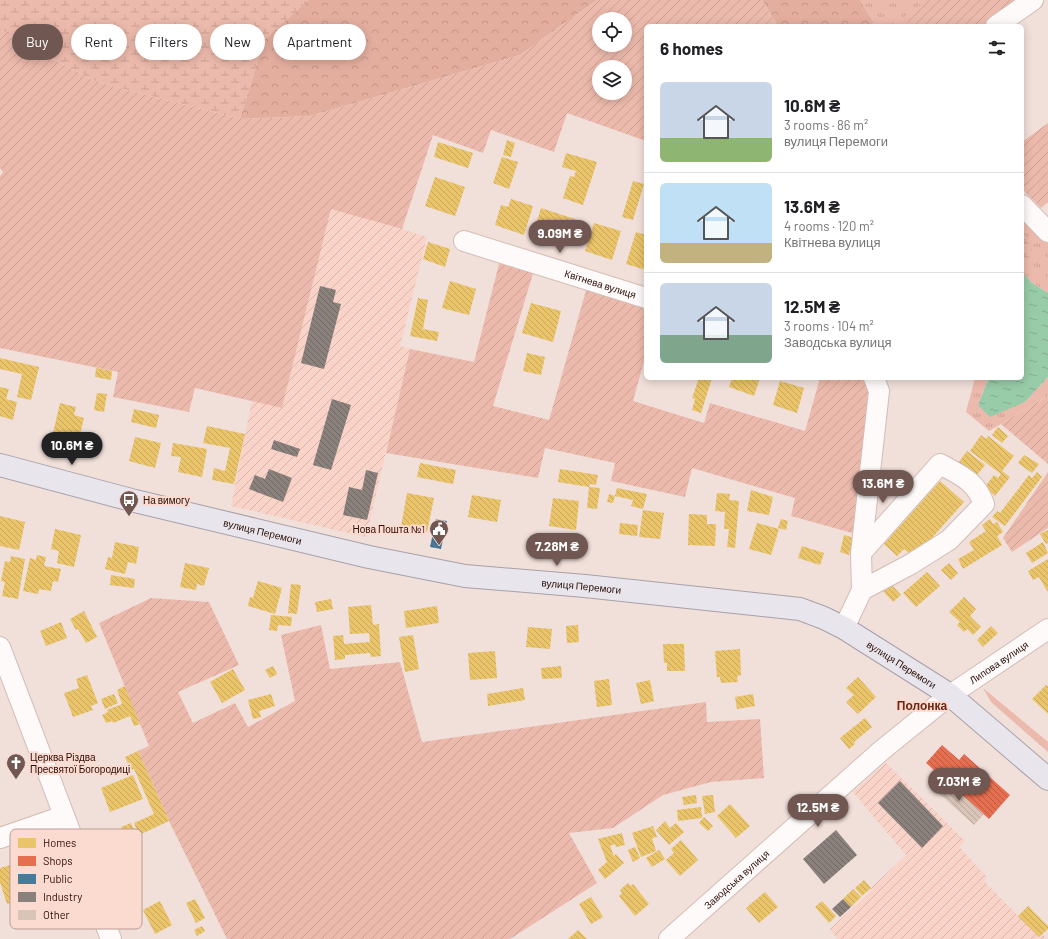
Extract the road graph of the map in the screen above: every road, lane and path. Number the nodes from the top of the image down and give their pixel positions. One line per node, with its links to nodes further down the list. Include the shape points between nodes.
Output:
1 (1033, 0): 2 (street)
2 (999, 24)
3 (1024, 208): 4 (street)
4 (1048, 232)
5 (464, 241): 6 (street, Квітнева вулиця)
6 (644, 297)
7 (875, 380): 9 (street, via 880,391)
8 (0, 465): 11 (main road, вулиця Перемоги, via 135,501 369,557 450,573 800,610)
9 (861, 553): 10 (street); 10 (street, via 940,464 963,477 980,492 984,504 949,540)
10 (862, 590): 11 (street)
11 (844, 628): 14 (main road, вулиця Перемоги)
12 (1048, 629): 14 (street, Липова вулиця)
13 (0, 647): 16 (street)
14 (950, 695): 15 (main road, вулиця Перемоги); 23 (street, Заводська вулиця, via 882,750)
15 (1048, 779)
16 (64, 816): 17 (street); 18 (street)
17 (26, 829)
18 (69, 829)
19 (10, 835): 20 (street)
20 (0, 838)
21 (107, 929): 22 (street)
22 (111, 939)
23 (669, 939)

